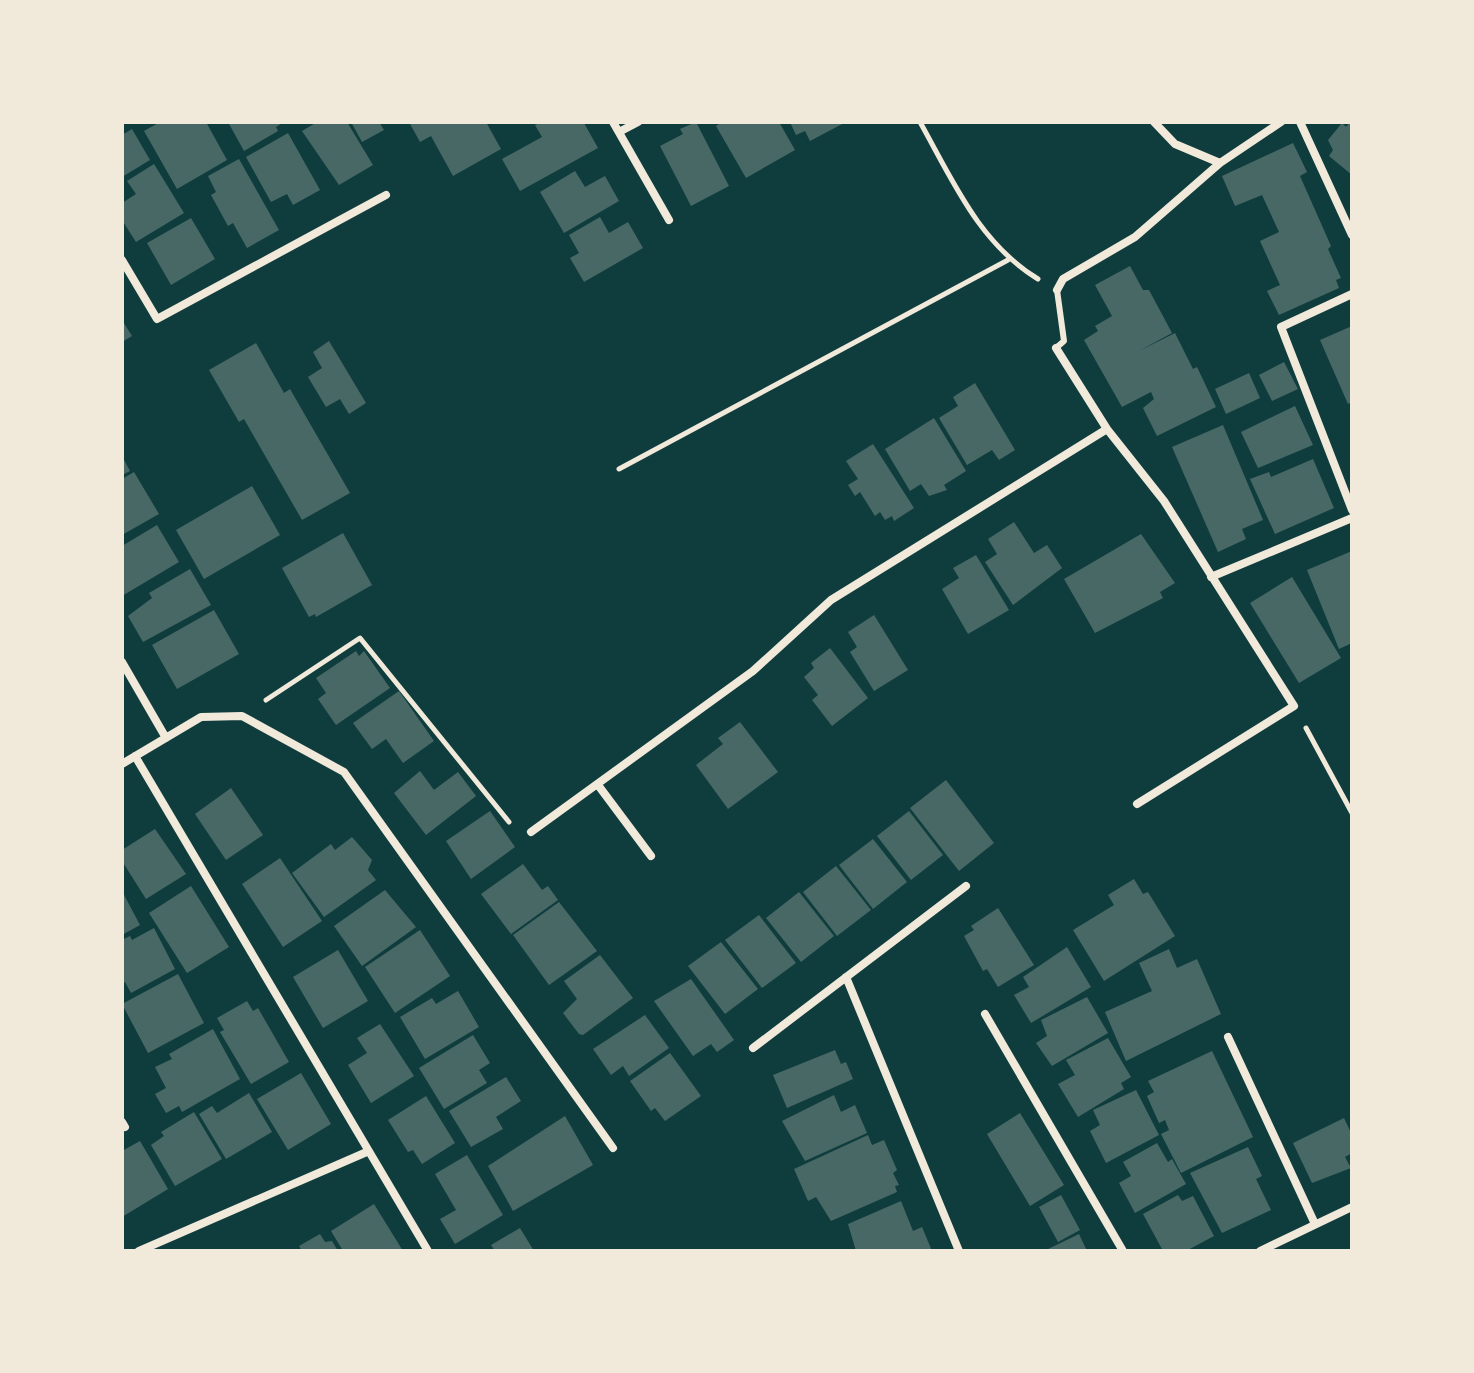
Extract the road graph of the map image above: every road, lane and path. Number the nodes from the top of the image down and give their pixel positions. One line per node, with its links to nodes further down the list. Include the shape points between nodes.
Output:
1 (613, 122): 7 (street)
2 (638, 122): 7 (street)
3 (920, 122): 13 (path, via 970,211)
4 (1154, 122): 8 (street, via 1175,144)
5 (1281, 122): 8 (street)
6 (1300, 122): 11 (street)
7 (619, 132): 10 (street)
8 (1220, 163): 14 (street, via 1135,237 1063,279)
9 (386, 195): 12 (street, via 157,319)
10 (669, 220)
11 (1352, 235)
12 (122, 260)
13 (1008, 260): 14 (path); 18 (path)
14 (1057, 290): 16 (lane, via 1064,341)
15 (1352, 294): 19 (street, via 1281,327)
16 (1056, 348): 17 (street)
17 (1107, 429): 21 (street, via 1164,501); 28 (street, via 831,600 753,671)
18 (619, 469)
19 (1352, 510)
20 (1352, 518): 21 (street)
21 (1211, 577): 23 (street)
22 (122, 662): 25 (street)
23 (1294, 706): 29 (street); 30 (path)
24 (242, 716): 25 (street, via 201,717); 31 (path, via 360,638 512,826 522,821); 38 (street, via 344,772)
25 (166, 738): 26 (street)
26 (135, 756): 27 (street); 39 (street)
27 (122, 764)
28 (598, 785): 31 (street); 32 (street)
29 (1137, 804)
30 (1352, 813)
31 (531, 832)
32 (651, 856)
33 (966, 886): 34 (street)
34 (846, 977): 37 (street); 44 (street)
35 (985, 1014): 45 (street)
36 (1228, 1037): 41 (street)
37 (753, 1048)
38 (613, 1148)
39 (369, 1151): 42 (street); 43 (street)
40 (1352, 1207): 41 (street)
41 (1315, 1224): 46 (street)
42 (139, 1251)
43 (428, 1251)
44 (959, 1251)
45 (1123, 1251)
46 (1260, 1251)

